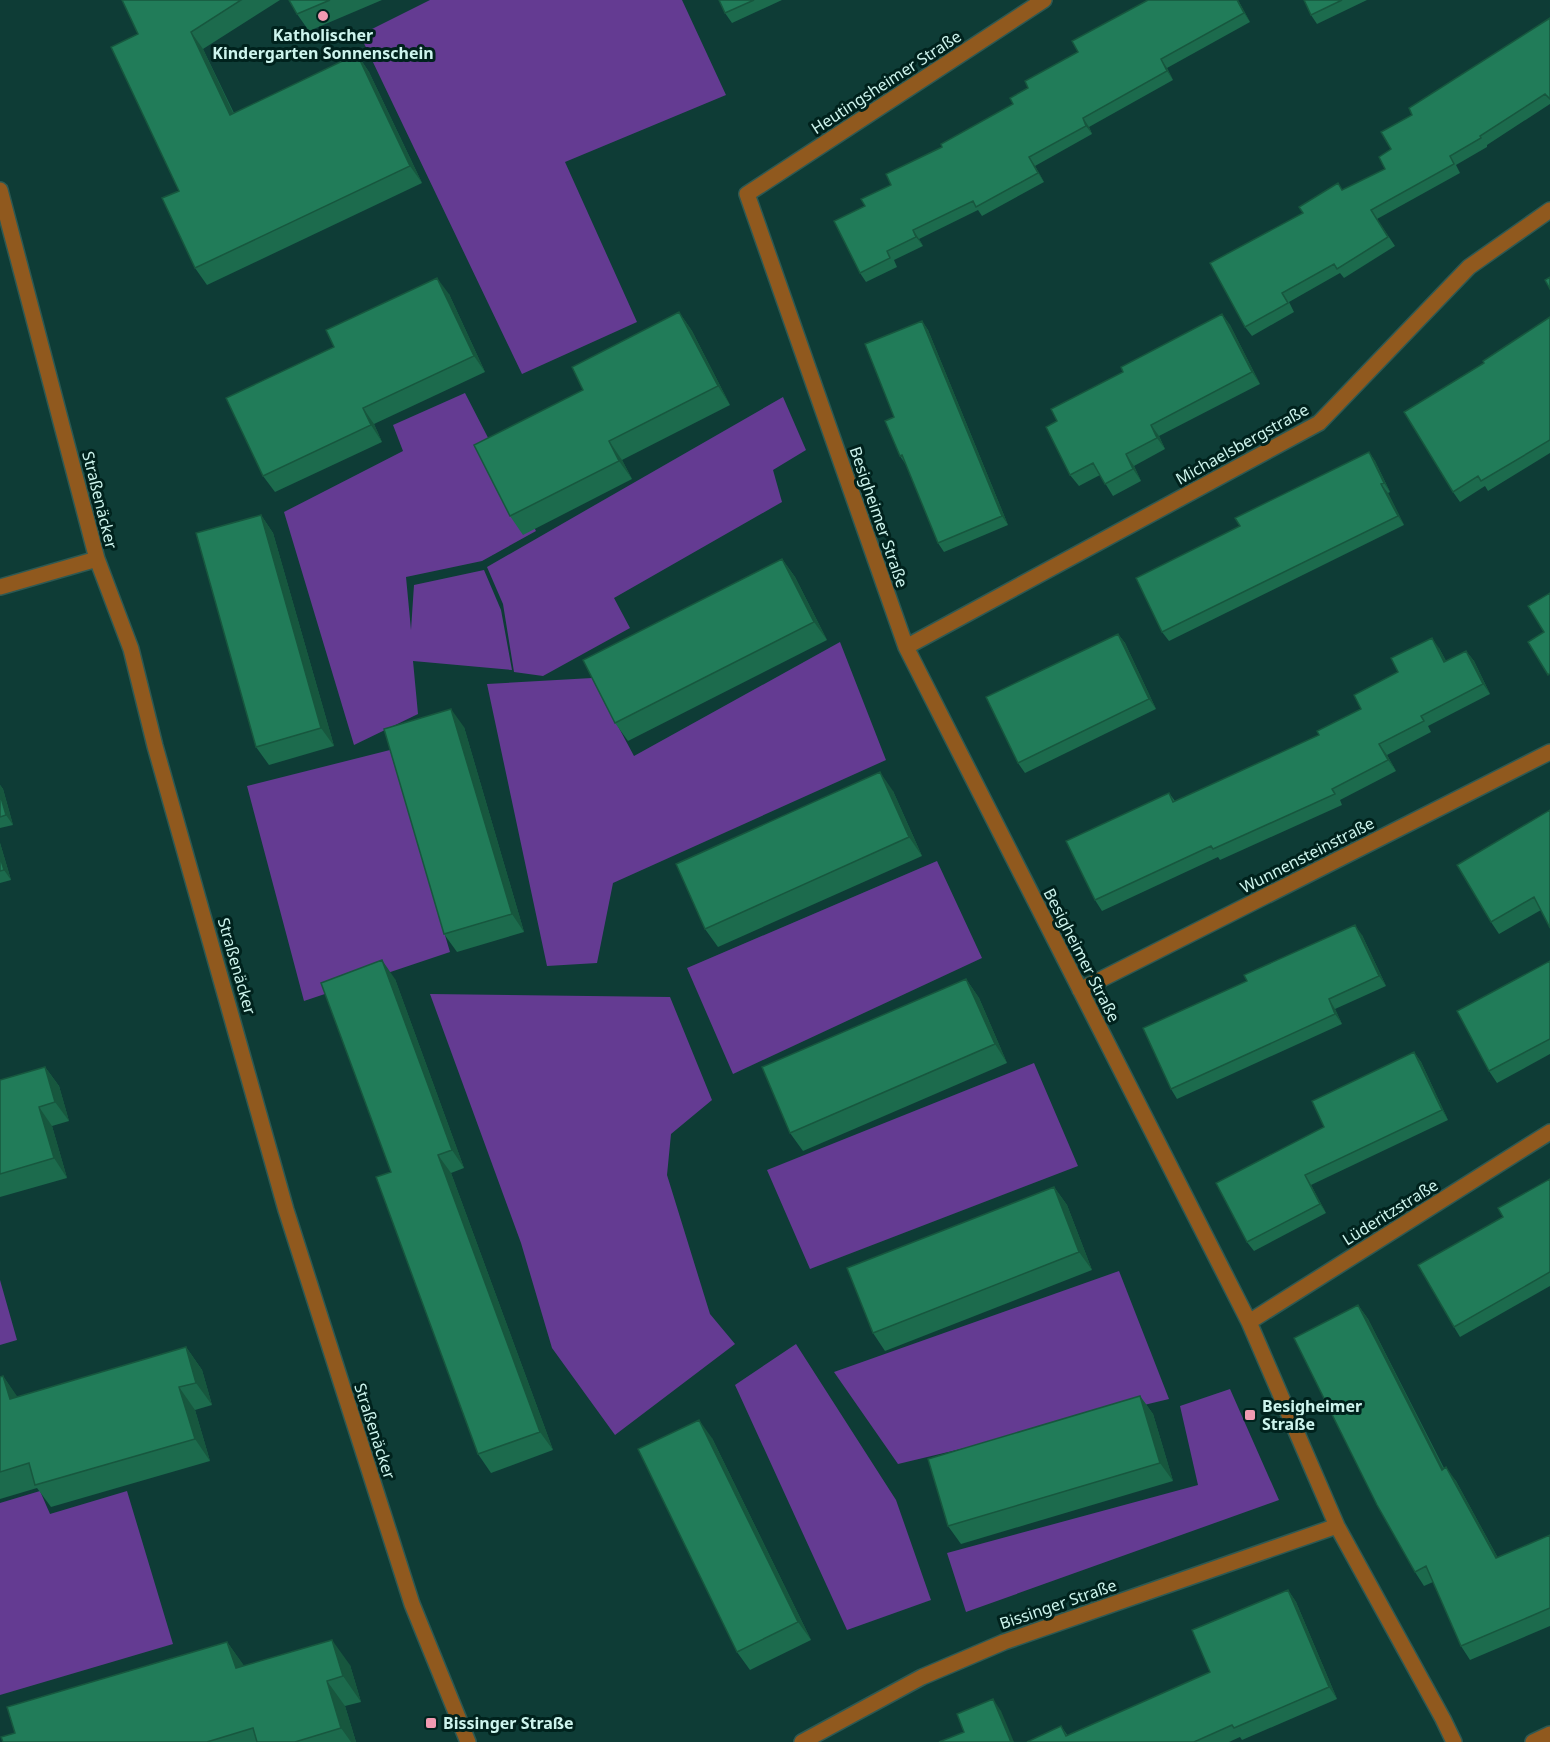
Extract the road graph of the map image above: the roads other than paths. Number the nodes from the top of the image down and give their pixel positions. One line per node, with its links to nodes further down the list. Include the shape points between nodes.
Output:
1 (1044, 0): 3 (street, Heutingsheimer Straße)
2 (0, 190): 5 (street, Straßenäcker)
3 (747, 194): 7 (street, Besigheimer Straße)
4 (1550, 210): 7 (street, Michaelsbergstraße, via 1469,267 1319,423)
5 (97, 559): 6 (street); 14 (street, Straßenäcker, via 131,649 155,746 316,1309 412,1604)
6 (0, 587)
7 (906, 647): 9 (street, Besigheimer Straße)
8 (1550, 752): 9 (street, Wunnensteinstraße)
9 (1080, 990): 11 (street, Besigheimer Straße)
10 (1550, 1132): 11 (street, Lüderitzstraße)
11 (1249, 1322): 12 (street, Besigheimer Straße)
12 (1337, 1526): 15 (street, Bissinger Straße, via 983,1650 922,1677); 16 (street, Besigheimer Straße)
13 (1550, 1734): 17 (street)
14 (468, 1742)
15 (802, 1742)
16 (1454, 1742)
17 (1533, 1742)

